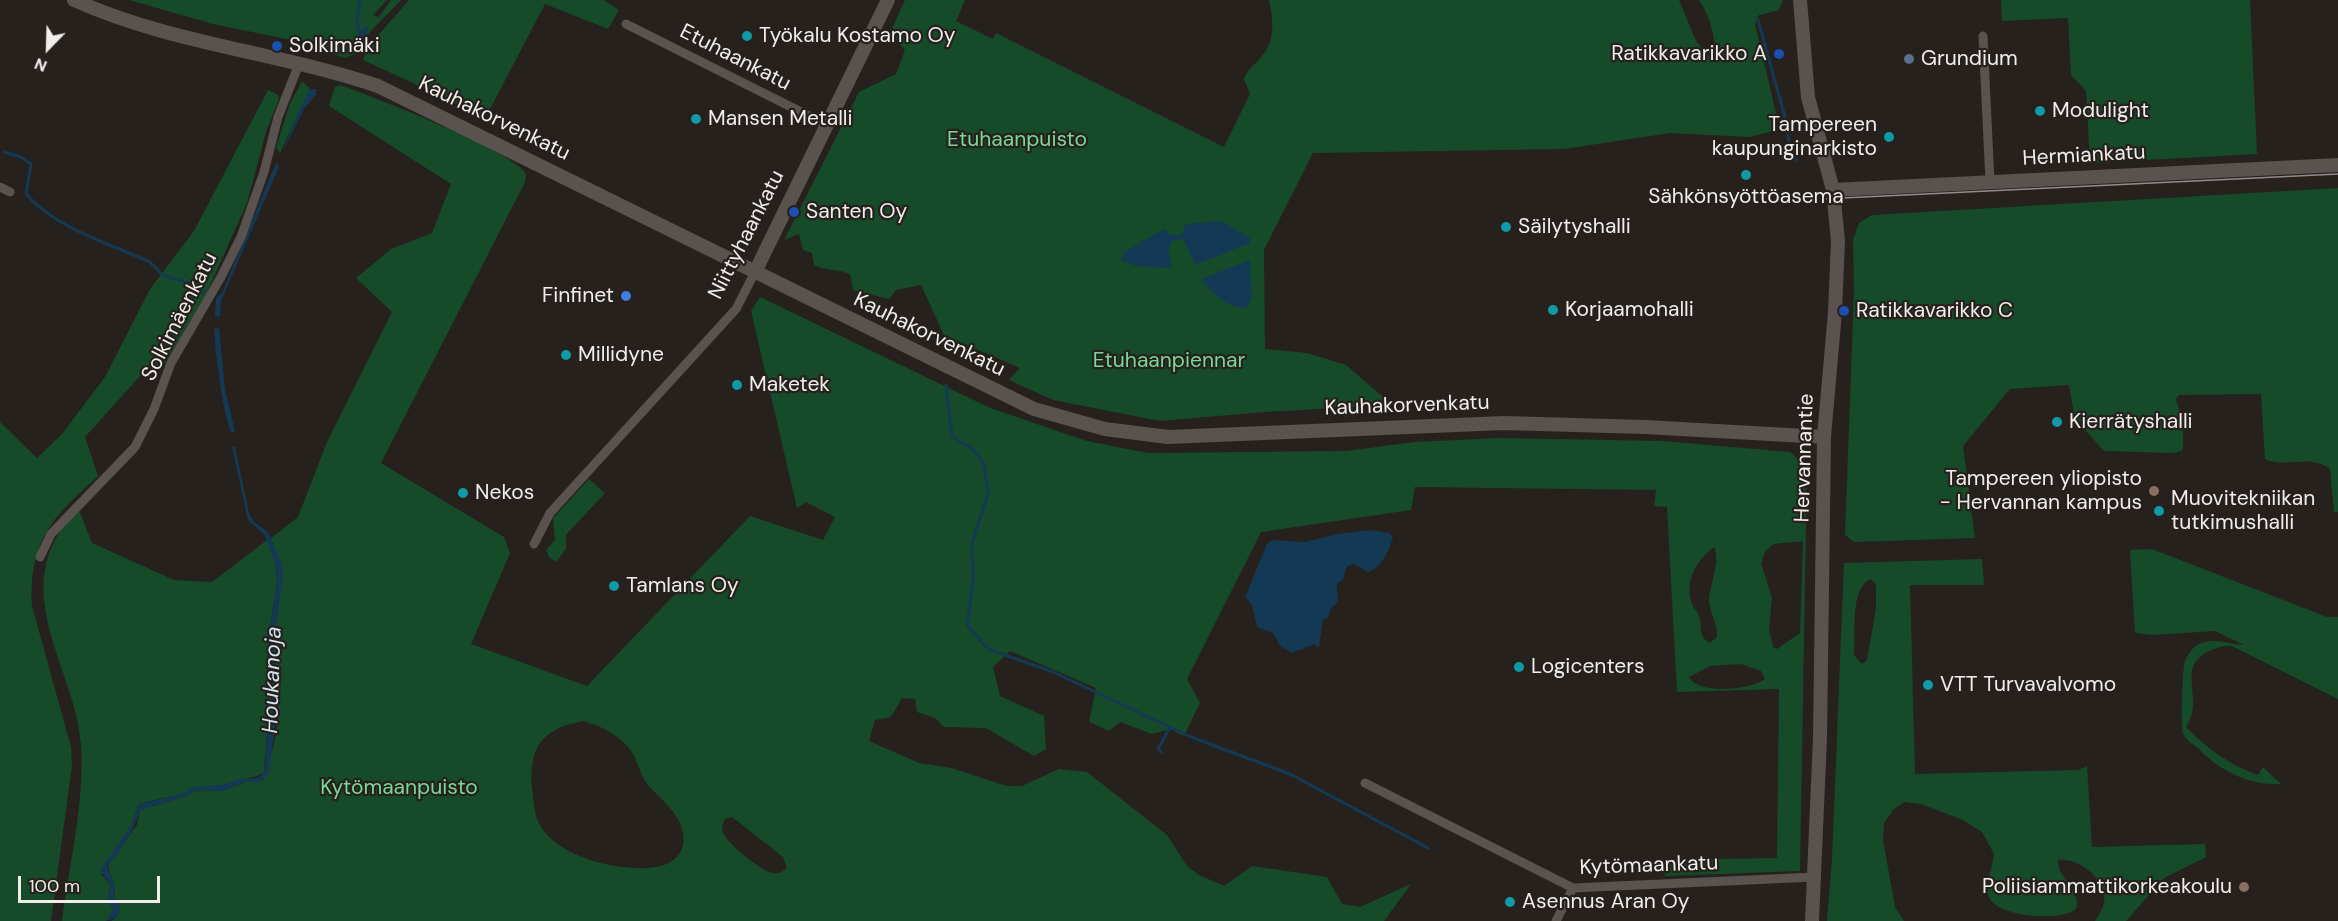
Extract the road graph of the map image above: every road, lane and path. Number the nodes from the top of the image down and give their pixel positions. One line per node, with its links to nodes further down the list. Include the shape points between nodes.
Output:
1 (74, 0): 6 (street, Kauhakorvenkatu, via 155,31)
2 (888, 0): 7 (street, Niittyhaankatu)
3 (1800, 0): 11 (street, Hervannantie, via 1812,118)
4 (626, 24): 7 (street, Etuhaankatu)
5 (1983, 36): 9 (street)
6 (300, 64): 13 (street, Kauhakorvenkatu, via 378,86); 16 (street, Solkimäenkatu, via 278,117 241,237 171,363 135,447 51,534)
7 (827, 125): 13 (street, Niittyhaankatu)
8 (2338, 165): 9 (street, Hermiankatu)
9 (1990, 182): 11 (street, Hermiankatu)
10 (0, 187): 12 (street)
11 (1833, 190): 14 (street, Hervannantie, via 1838,262)
12 (10, 192)
13 (755, 272): 14 (street, Kauhakorvenkatu, via 1034,409 1105,429 1168,437 1504,423); 15 (street, Niittyhaankatu, via 736,309 550,513)
14 (1824, 437): 18 (street, Hervannantie)
15 (534, 544)
16 (40, 557)
17 (1365, 783): 19 (street, Kytömaankatu)
18 (1815, 877): 19 (street, Kytömaankatu); 21 (street, Hervannantie)
19 (1573, 888): 20 (street)
20 (1556, 921)
21 (1812, 921)

